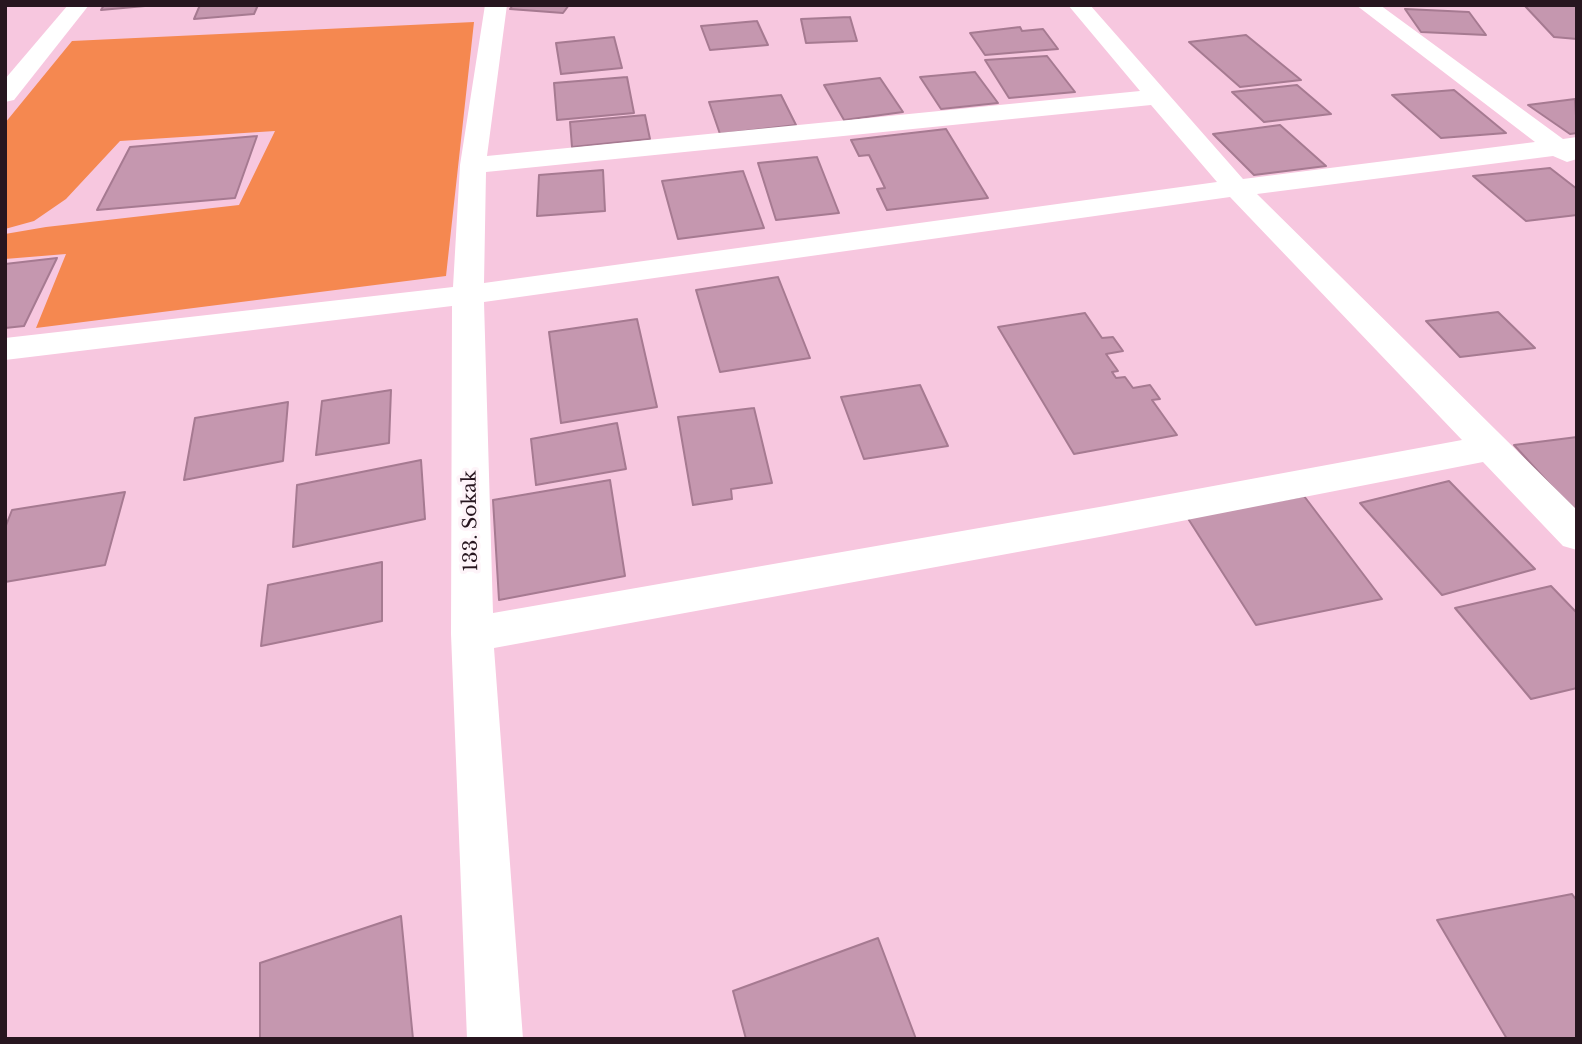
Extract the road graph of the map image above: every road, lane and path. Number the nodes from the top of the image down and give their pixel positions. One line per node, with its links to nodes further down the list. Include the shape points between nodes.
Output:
1 (79, 5): 5 (street)
2 (496, 5): 8 (street, 133. Sokak)
3 (1078, 5): 6 (street)
4 (1366, 5): 7 (street)
5 (5, 95)
6 (1156, 97): 8 (street); 9 (street)
7 (1570, 151): 9 (street)
8 (473, 165): 10 (street, 133. Sokak)
9 (1236, 188): 10 (street); 12 (street)
10 (468, 295): 11 (street); 14 (street, 133. Sokak)
11 (5, 349)
12 (1491, 447): 13 (street); 14 (street)
13 (1577, 535)
14 (472, 634): 15 (street, 133. Sokak)
15 (495, 1039)

